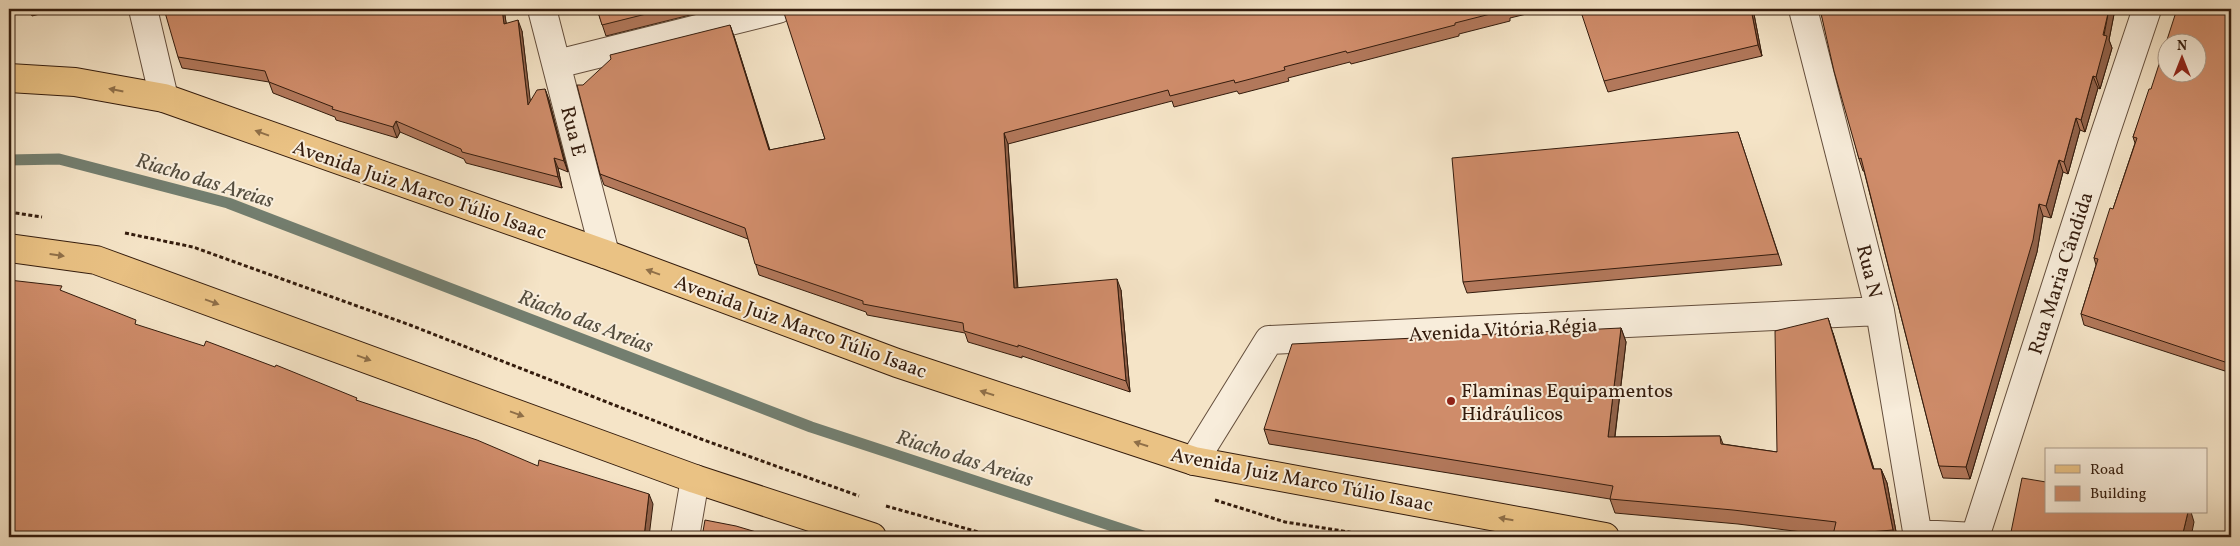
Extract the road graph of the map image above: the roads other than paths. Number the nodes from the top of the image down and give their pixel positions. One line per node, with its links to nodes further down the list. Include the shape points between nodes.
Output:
1 (143, 9): 8 (street)
2 (542, 9): 6 (street, Rua E)
3 (778, 9): 6 (street)
4 (1803, 9): 11 (street, Rua N)
5 (2148, 9): 18 (street, Rua Maria Cândida)
6 (557, 64): 10 (street, Rua E)
7 (9, 78): 8 (main road, Avenida Juiz Marco Túlio Isaac, one-way to 7, via 75,82)
8 (164, 98): 10 (main road, Avenida Juiz Marco Túlio Isaac, one-way to 8)
9 (9, 248): 13 (main road, one-way to 13, via 96,260)
10 (605, 254): 12 (main road, Avenida Juiz Marco Túlio Isaac, one-way to 10, via 898,363)
11 (1880, 311): 12 (street, Avenida Vitória Régia, via 1269,340); 14 (street, Rua N)
12 (1194, 462): 17 (main road, Avenida Juiz Marco Túlio Isaac, one-way to 12)
13 (695, 479): 15 (street); 16 (main road)
14 (1918, 535): 18 (street)
15 (685, 537)
16 (872, 537)
17 (1605, 537)
18 (1975, 537)

